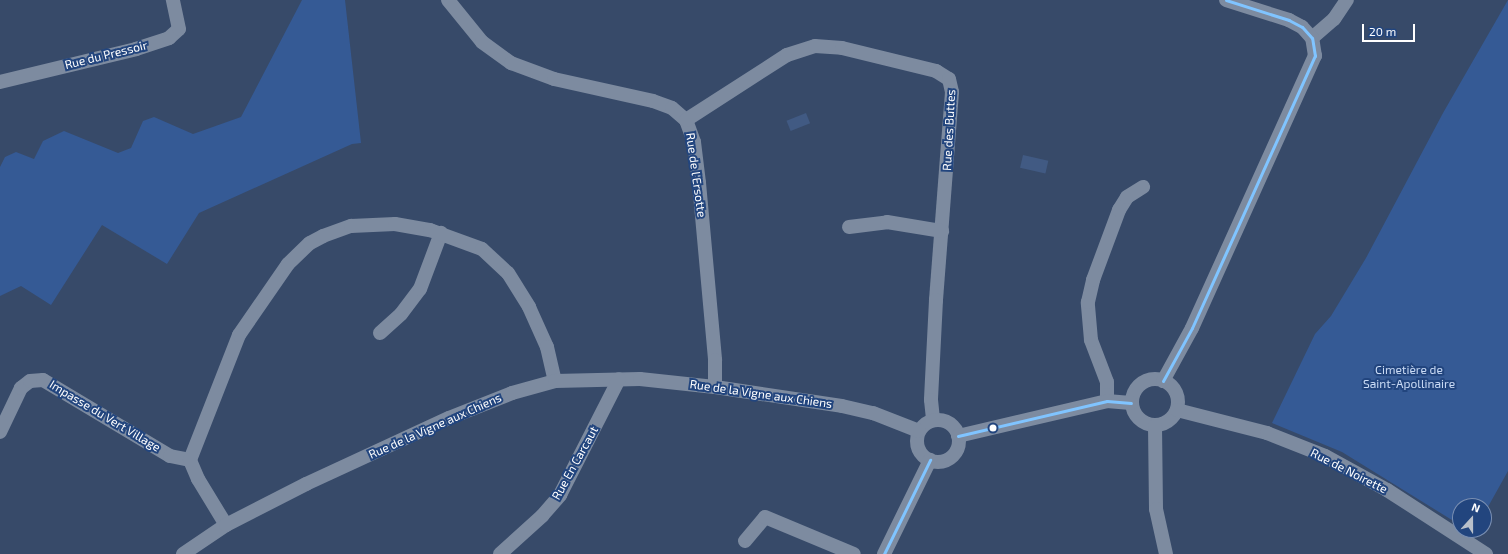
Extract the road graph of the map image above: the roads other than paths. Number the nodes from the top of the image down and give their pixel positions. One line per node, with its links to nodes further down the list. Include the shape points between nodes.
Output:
1 (173, 0): 6 (street, Rue du Pressoir, via 179,29 169,38 136,49)
2 (448, 0): 7 (street, Rue de l'Ersotte, via 482,42 511,63 554,79 653,101 672,108)
3 (1226, 0): 5 (street, via 1289,20 1302,27)
4 (1347, 0): 5 (street, via 1334,19)
5 (1312, 38): 15 (street, via 1315,56 1308,75 1192,328)
6 (0, 82)
7 (686, 120): 10 (street, Rue des Buttes, via 787,55 815,46 842,48 944,74 949,79 952,92); 16 (street, Rue de l'Ersotte, via 694,142 698,176 715,360)
8 (1143, 187): 17 (street, via 1127,197 1119,210 1095,274 1088,302 1090,340 1107,382)
9 (849, 227): 10 (street, via 887,222)
10 (942, 231): 20 (street, Rue des Buttes, via 930,400)
11 (441, 233): 12 (street, via 420,289 401,314); 14 (street, via 478,247 508,273 538,326 547,347); 25 (street, via 395,224 351,226 324,236 297,254 239,335)
12 (380, 333)
13 (619, 380): 14 (street, Rue de la Vigne aux Chiens); 16 (street, Rue de la Vigne aux Chiens, via 640,379); 30 (street, Rue En Carcaut, via 560,495 542,516)
14 (555, 381): 27 (street, Rue de la Vigne aux Chiens, via 512,393 449,418 306,484)
15 (1163, 381): 18 (street, via 1148,380 1141,384 1132,396); 19 (street, via 1174,389 1178,402)
16 (715, 387): 22 (street, Rue de la Vigne aux Chiens, via 842,406 873,413)
17 (1107, 401): 18 (street); 24 (street)
18 (1131, 403): 21 (street, via 1136,417 1148,425)
19 (1177, 410): 21 (street, via 1169,421); 34 (street, Rue de Noirette, via 1267,433 1325,456 1387,490)
20 (933, 420): 22 (street); 24 (street, via 952,425)
21 (1155, 426): 33 (street, via 1156,509)
22 (919, 431): 26 (street, via 917,444 920,451)
23 (0, 432): 25 (street, Impasse du Vert Village, via 20,388 30,381 43,380 170,456)
24 (958, 436): 26 (street, via 957,449 953,454 943,461)
25 (190, 460): 27 (street, via 198,479)
26 (930, 460): 32 (street)
27 (226, 525): 29 (street, Rue de la Vigne aux Chiens)
28 (745, 541): 31 (street, via 765,516)
29 (183, 554)
30 (500, 554)
31 (854, 554)
32 (884, 554)
33 (1166, 554)
34 (1486, 554)

